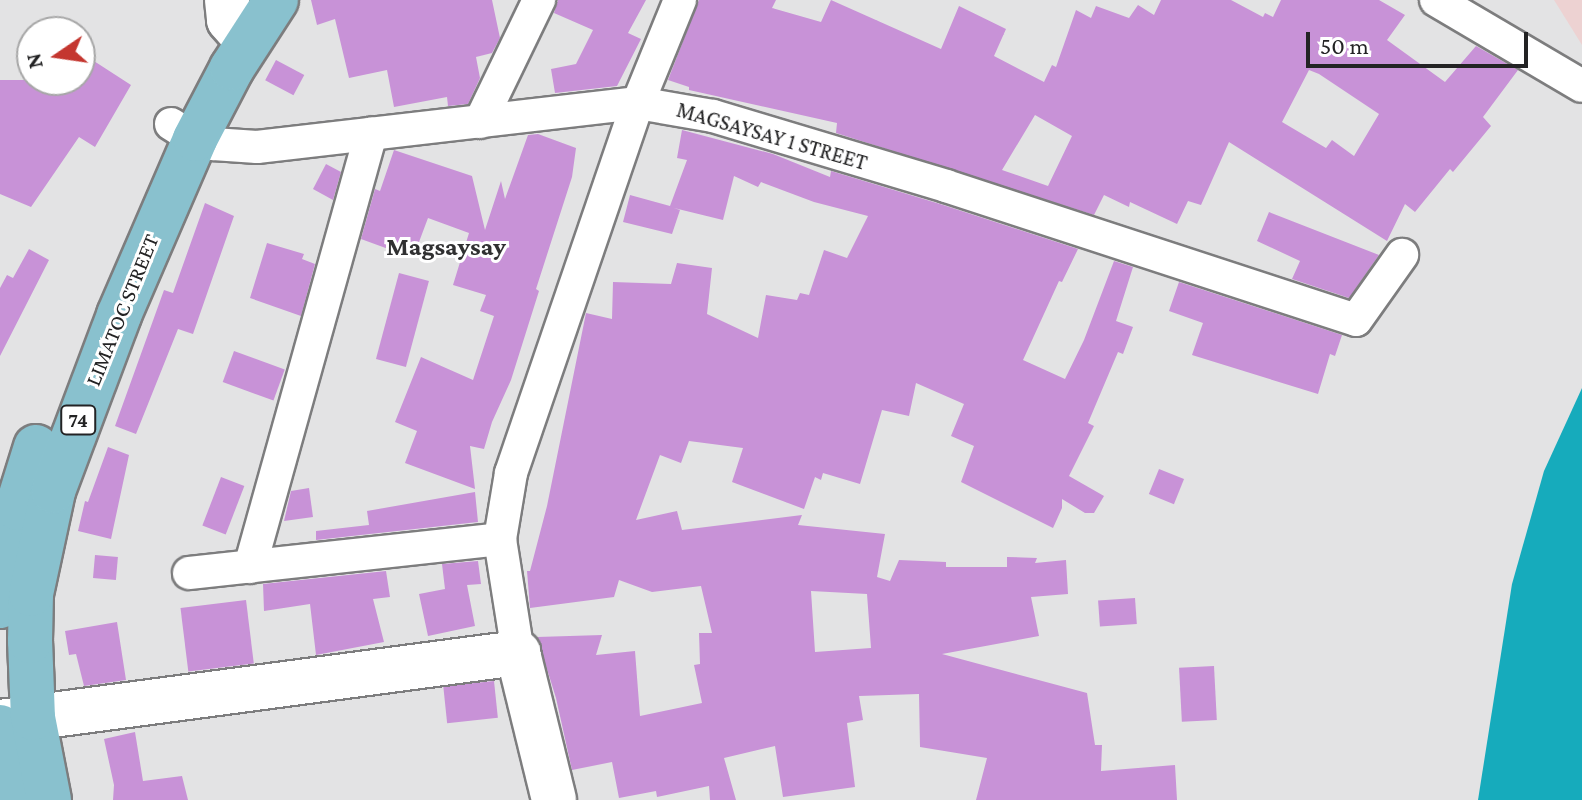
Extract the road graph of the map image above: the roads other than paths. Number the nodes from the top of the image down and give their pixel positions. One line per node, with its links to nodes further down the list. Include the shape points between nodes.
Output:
1 (276, 0): 5 (main road, 74)
2 (539, 0): 8 (street)
3 (680, 0): 7 (street)
4 (1436, 0): 6 (street)
5 (232, 30): 9 (main road, LIMATOC STREET / 74)
6 (1582, 86)
7 (638, 103): 8 (street, MAGSAYSAY 1 STREET); 11 (street, MAGSAYSAY 1 STREET, via 713,116 946,186 1356,320); 12 (street, via 511,473)
8 (480, 122): 10 (street, MAGSAYSAY 1 STREET)
9 (183, 132): 10 (street, MAGSAYSAY 1 STREET, via 257,147); 15 (main road, LIMATOC STREET / 74, via 92,303 28,470); 17 (main road, LIMATOC STREET / 74, via 53,491)
10 (371, 134): 13 (street)
11 (1402, 255)
12 (500, 539): 13 (street); 16 (street)
13 (250, 567): 14 (street)
14 (189, 573)
15 (0, 606)
16 (518, 653): 17 (street); 20 (street)
17 (11, 723): 18 (main road, LIMATOC STREET / 74); 19 (main road, LIMATOC STREET / 74)
18 (14, 800)
19 (49, 800)
20 (554, 800)

